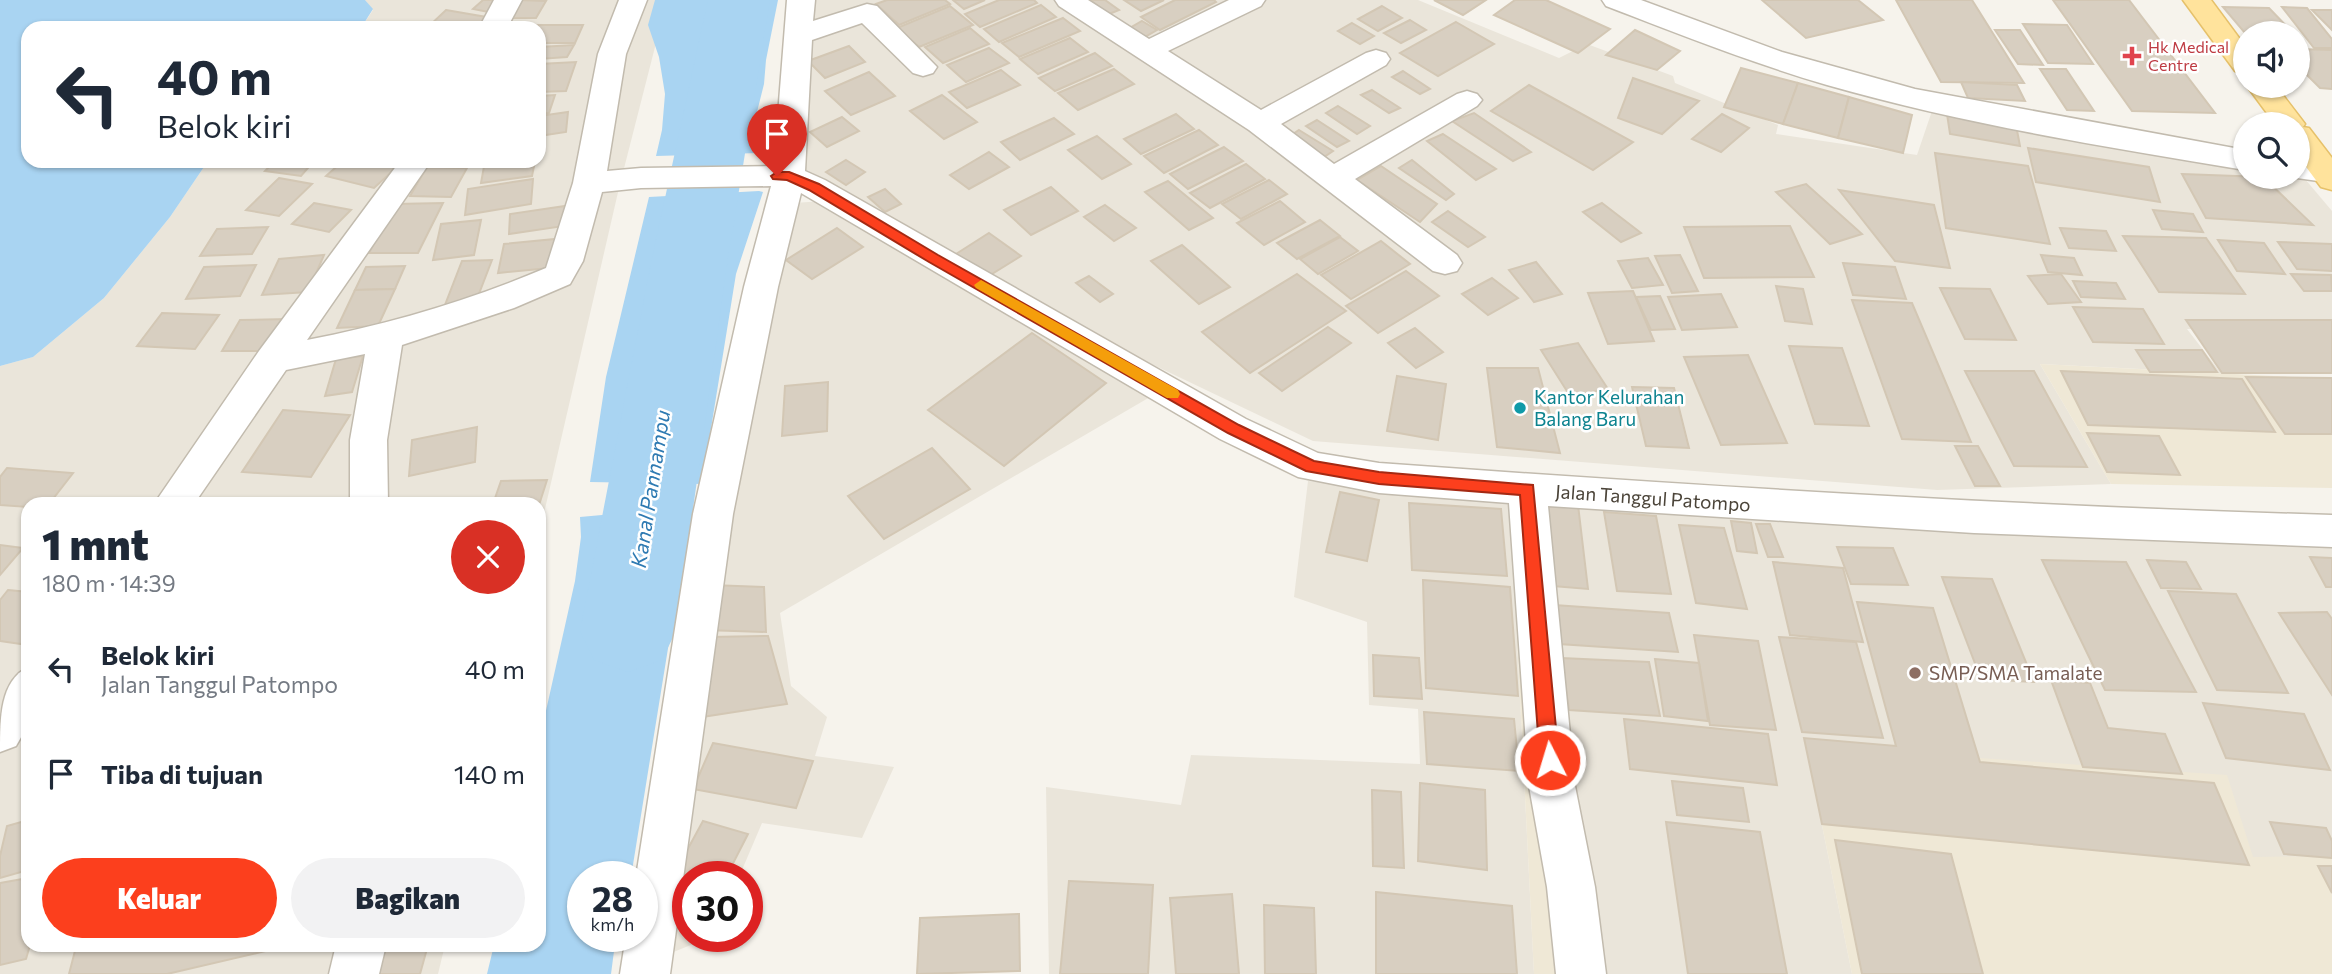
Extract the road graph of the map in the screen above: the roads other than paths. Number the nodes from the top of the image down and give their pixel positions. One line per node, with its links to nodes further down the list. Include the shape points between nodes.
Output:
1 (508, 0): 9 (street)
2 (633, 0): 25 (street, via 609,65)
3 (801, 0): 10 (street)
4 (1069, 0): 12 (street)
5 (1251, 0): 12 (street)
6 (1616, 0): 20 (street, via 1783,62 1867,87)
7 (2197, 0): 11 (main road)
8 (865, 6): 10 (street); 14 (street)
9 (497, 21)
10 (800, 35): 23 (street)
11 (2233, 49)
12 (1149, 50): 18 (street)
13 (1376, 59): 18 (street)
14 (923, 67)
15 (2270, 98): 17 (main road)
16 (1467, 100): 24 (street)
17 (2281, 112)
18 (1260, 123): 24 (street)
19 (2310, 157): 22 (main road)
20 (2233, 158)
21 (411, 168): 28 (street)
22 (2319, 174)
23 (783, 176): 25 (street, Jalan Tanggul Patompo); 29 (street, Jalan Tanggul Patompo, via 814,187 1233,429 1311,467 1379,478); 37 (street, via 713,514)
24 (1333, 178): 26 (street)
25 (589, 183): 27 (street, via 558,276 502,300)
26 (1444, 263)
27 (386, 337): 28 (street); 31 (street, via 365,458)
28 (272, 360): 30 (street)
29 (1527, 489): 32 (street, Jalan Tanggul Patompo, via 2149,527); 38 (street, via 1552,786)
30 (178, 497)
31 (368, 497)
32 (2332, 531)
33 (21, 698): 34 (street)
34 (0, 732)
35 (359, 952): 36 (street)
36 (354, 974)
37 (645, 974)
38 (1581, 974)

